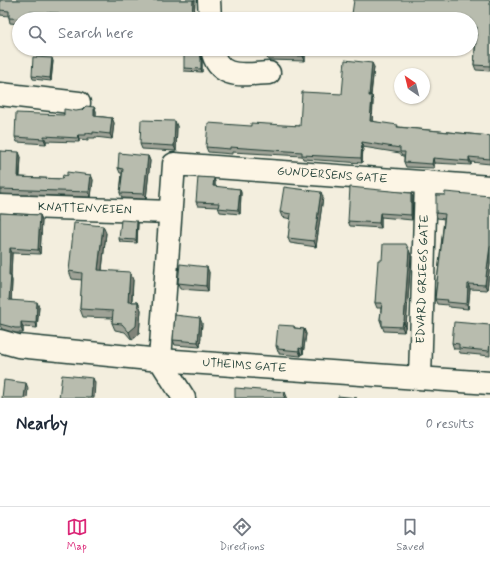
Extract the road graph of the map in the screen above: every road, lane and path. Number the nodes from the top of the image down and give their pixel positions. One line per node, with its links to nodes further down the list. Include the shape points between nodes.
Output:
1 (209, 0): 2 (street)
2 (210, 12)
3 (213, 56): 4 (street, via 221,69 234,74)
4 (269, 73)
5 (0, 94): 6 (street)
6 (79, 103)
7 (426, 182): 8 (street, GUNDERSENS GATE); 10 (street, GUNDERSENS GATE, via 174,164); 13 (street, EDVARD GRIEGS GATE)
8 (490, 187)
9 (0, 206): 10 (street, KNATTENVEIEN)
10 (170, 212): 12 (street)
11 (0, 341): 12 (street, UTHEIMS GATE, via 18,346)
12 (160, 360): 13 (street, UTHEIMS GATE); 15 (street)
13 (420, 377): 14 (street, UTHEIMS GATE)
14 (490, 383)
15 (184, 398)

